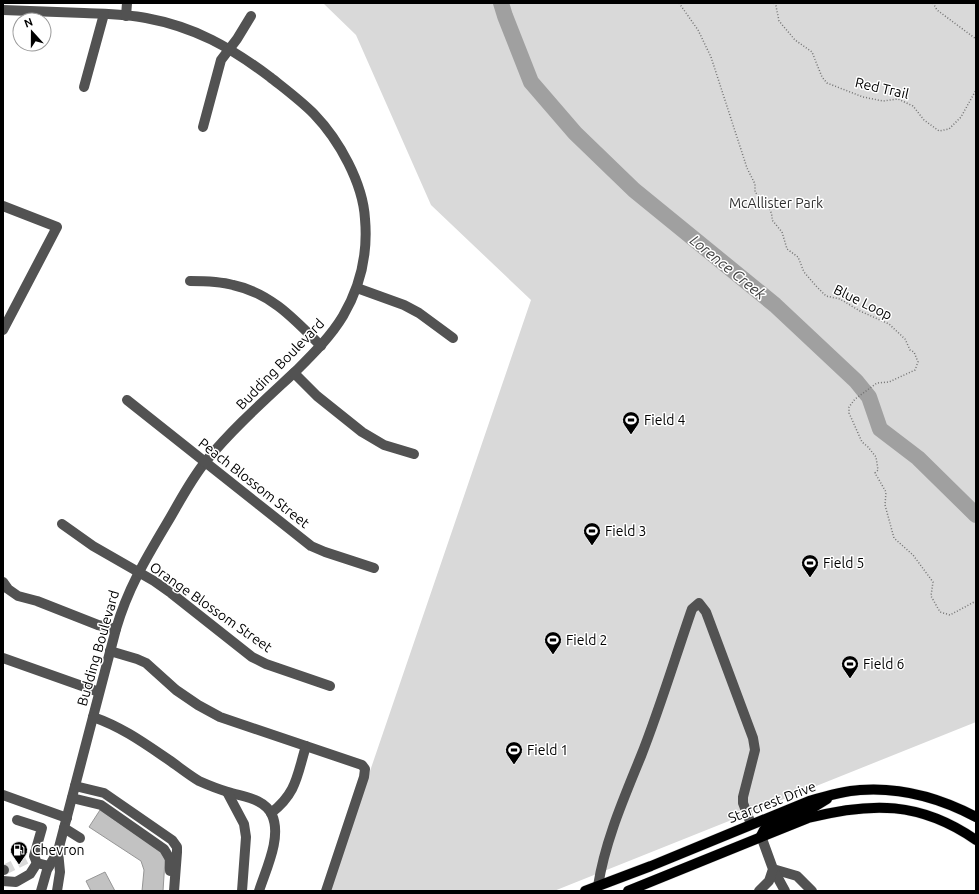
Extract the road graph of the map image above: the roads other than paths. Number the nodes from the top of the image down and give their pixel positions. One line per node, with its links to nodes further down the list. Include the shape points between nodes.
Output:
1 (127, 3): 4 (street)
2 (8, 8): 3 (street, Budding Boulevard)
3 (104, 14): 4 (street, Budding Boulevard); 7 (street)
4 (126, 16): 6 (street, Budding Boulevard, via 162,21 188,29)
5 (251, 16): 6 (street)
6 (230, 49): 8 (street, via 221,60); 11 (street, Budding Boulevard, via 308,108 330,134 350,167 360,188 366,225 364,254)
7 (84, 87)
8 (203, 127)
9 (3, 206): 12 (street, via 57,227)
10 (190, 281): 14 (street, via 232,284 256,292 287,312)
11 (356, 288): 13 (street, via 404,305); 14 (street, Budding Boulevard, via 342,318)
12 (3, 330)
13 (453, 338)
14 (321, 346): 15 (street, Budding Boulevard)
15 (294, 372): 17 (street, via 317,396 362,432 384,445); 18 (street, Budding Boulevard)
16 (127, 400): 18 (street, Peach Blossom Street)
17 (414, 454)
18 (205, 462): 20 (street, Peach Blossom Street, via 311,546); 21 (street, Budding Boulevard)
19 (62, 524): 21 (street, Orange Blossom Street)
20 (374, 568)
21 (137, 573): 23 (street, Budding Boulevard); 26 (street, Orange Blossom Street, via 171,593 252,657)
22 (3, 582): 23 (street, via 18,596)
23 (116, 629): 24 (street, Budding Boulevard)
24 (110, 651): 27 (street, Budding Boulevard); 29 (street, via 146,663 176,690 220,717)
25 (3, 658): 27 (street)
26 (330, 686)
27 (99, 692): 28 (street, Budding Boulevard)
28 (93, 717): 30 (street, Budding Boulevard); 31 (street, via 133,735 198,780)
29 (306, 746): 35 (street, via 292,792); 55 (street, via 365,769)
30 (75, 786): 34 (street, Budding Boulevard); 52 (street, via 104,793 172,840 177,847)
31 (227, 792): 35 (street, via 250,797); 53 (street, via 244,824 246,837)
32 (834, 794): 36 (main road, Starcrest Drive, via 860,790 889,790 918,794 955,806); 39 (main road, Starcrest Drive); 40 (main road, via 814,807 769,824)
33 (3, 795): 38 (street)
34 (72, 798): 38 (street, Budding Boulevard); 51 (street, via 101,805 164,849 170,859)
35 (272, 813): 54 (street, via 276,829 275,838)
36 (976, 817)
37 (17, 820): 44 (street, via 42,828)
38 (66, 823): 41 (street); 43 (street, Budding Boulevard)
39 (751, 824): 48 (main road, Starcrest Drive); 48 (street, via 743,797 755,750 753,738 706,612 699,603 692,609 641,756 621,804 600,870)
40 (762, 836): 42 (main road, Starcrest Drive, via 808,818 860,807 897,808 925,814 958,828); 46 (street); 57 (main road, Starcrest Drive)
41 (80, 838)
42 (976, 840)
43 (58, 851): 45 (street, Budding Boulevard); 50 (street, Budding Boulevard, via 60,872)
44 (32, 859): 45 (street); 47 (street, via 30,874 16,882)
45 (49, 866): 49 (street, Budding Boulevard)
46 (773, 869): 58 (street, via 769,881); 59 (street); 60 (street, via 797,876)
47 (3, 881)
48 (598, 886): 56 (main road, Starcrest Drive)
49 (41, 891)
50 (57, 891)
51 (168, 891)
52 (174, 891)
53 (242, 891)
54 (259, 891)
55 (326, 891)
56 (584, 891)
57 (628, 891)
58 (759, 891)
59 (785, 891)
60 (812, 891)

